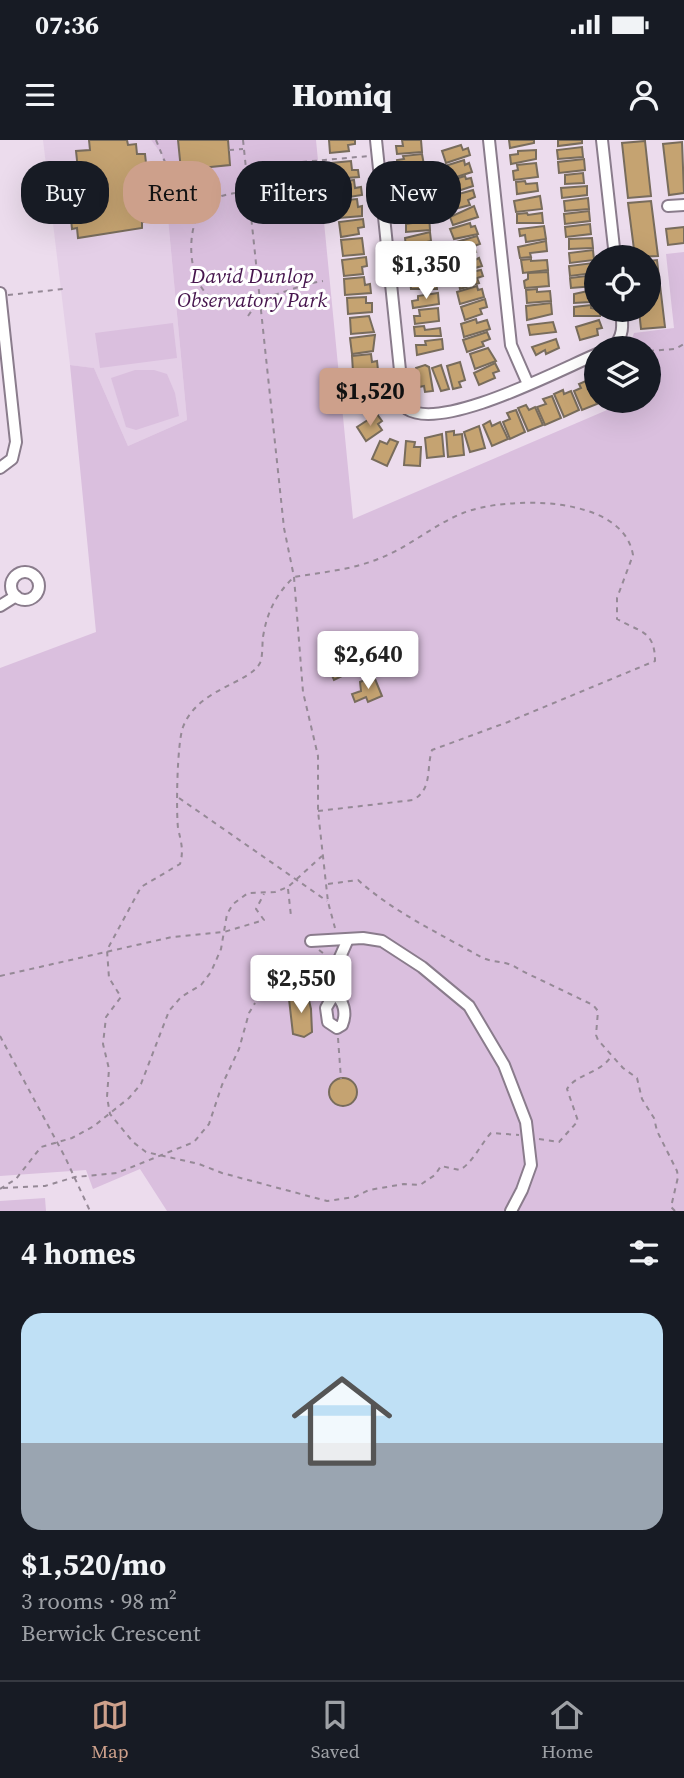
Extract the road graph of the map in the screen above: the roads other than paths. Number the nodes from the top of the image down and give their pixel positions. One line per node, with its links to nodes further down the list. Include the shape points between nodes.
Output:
1 (376, 140): 9 (street, via 402,398 407,409 425,415 472,408)
2 (489, 140): 9 (street, via 511,345)
3 (602, 140): 6 (street)
4 (684, 205): 5 (street)
5 (668, 206)
6 (614, 245)
7 (0, 299): 10 (street, via 16,442 12,459)
8 (584, 360): 9 (street)
9 (527, 384)
10 (0, 468)
11 (16, 596): 12 (street)
12 (0, 606)
13 (343, 939): 14 (street); 15 (street, via 334,971); 16 (street, via 382,941 469,1006 504,1065 526,1122 531,1165)
14 (313, 944)
15 (334, 994): 15 (street, via 345,1016 337,1028 326,1014)
16 (511, 1211)

